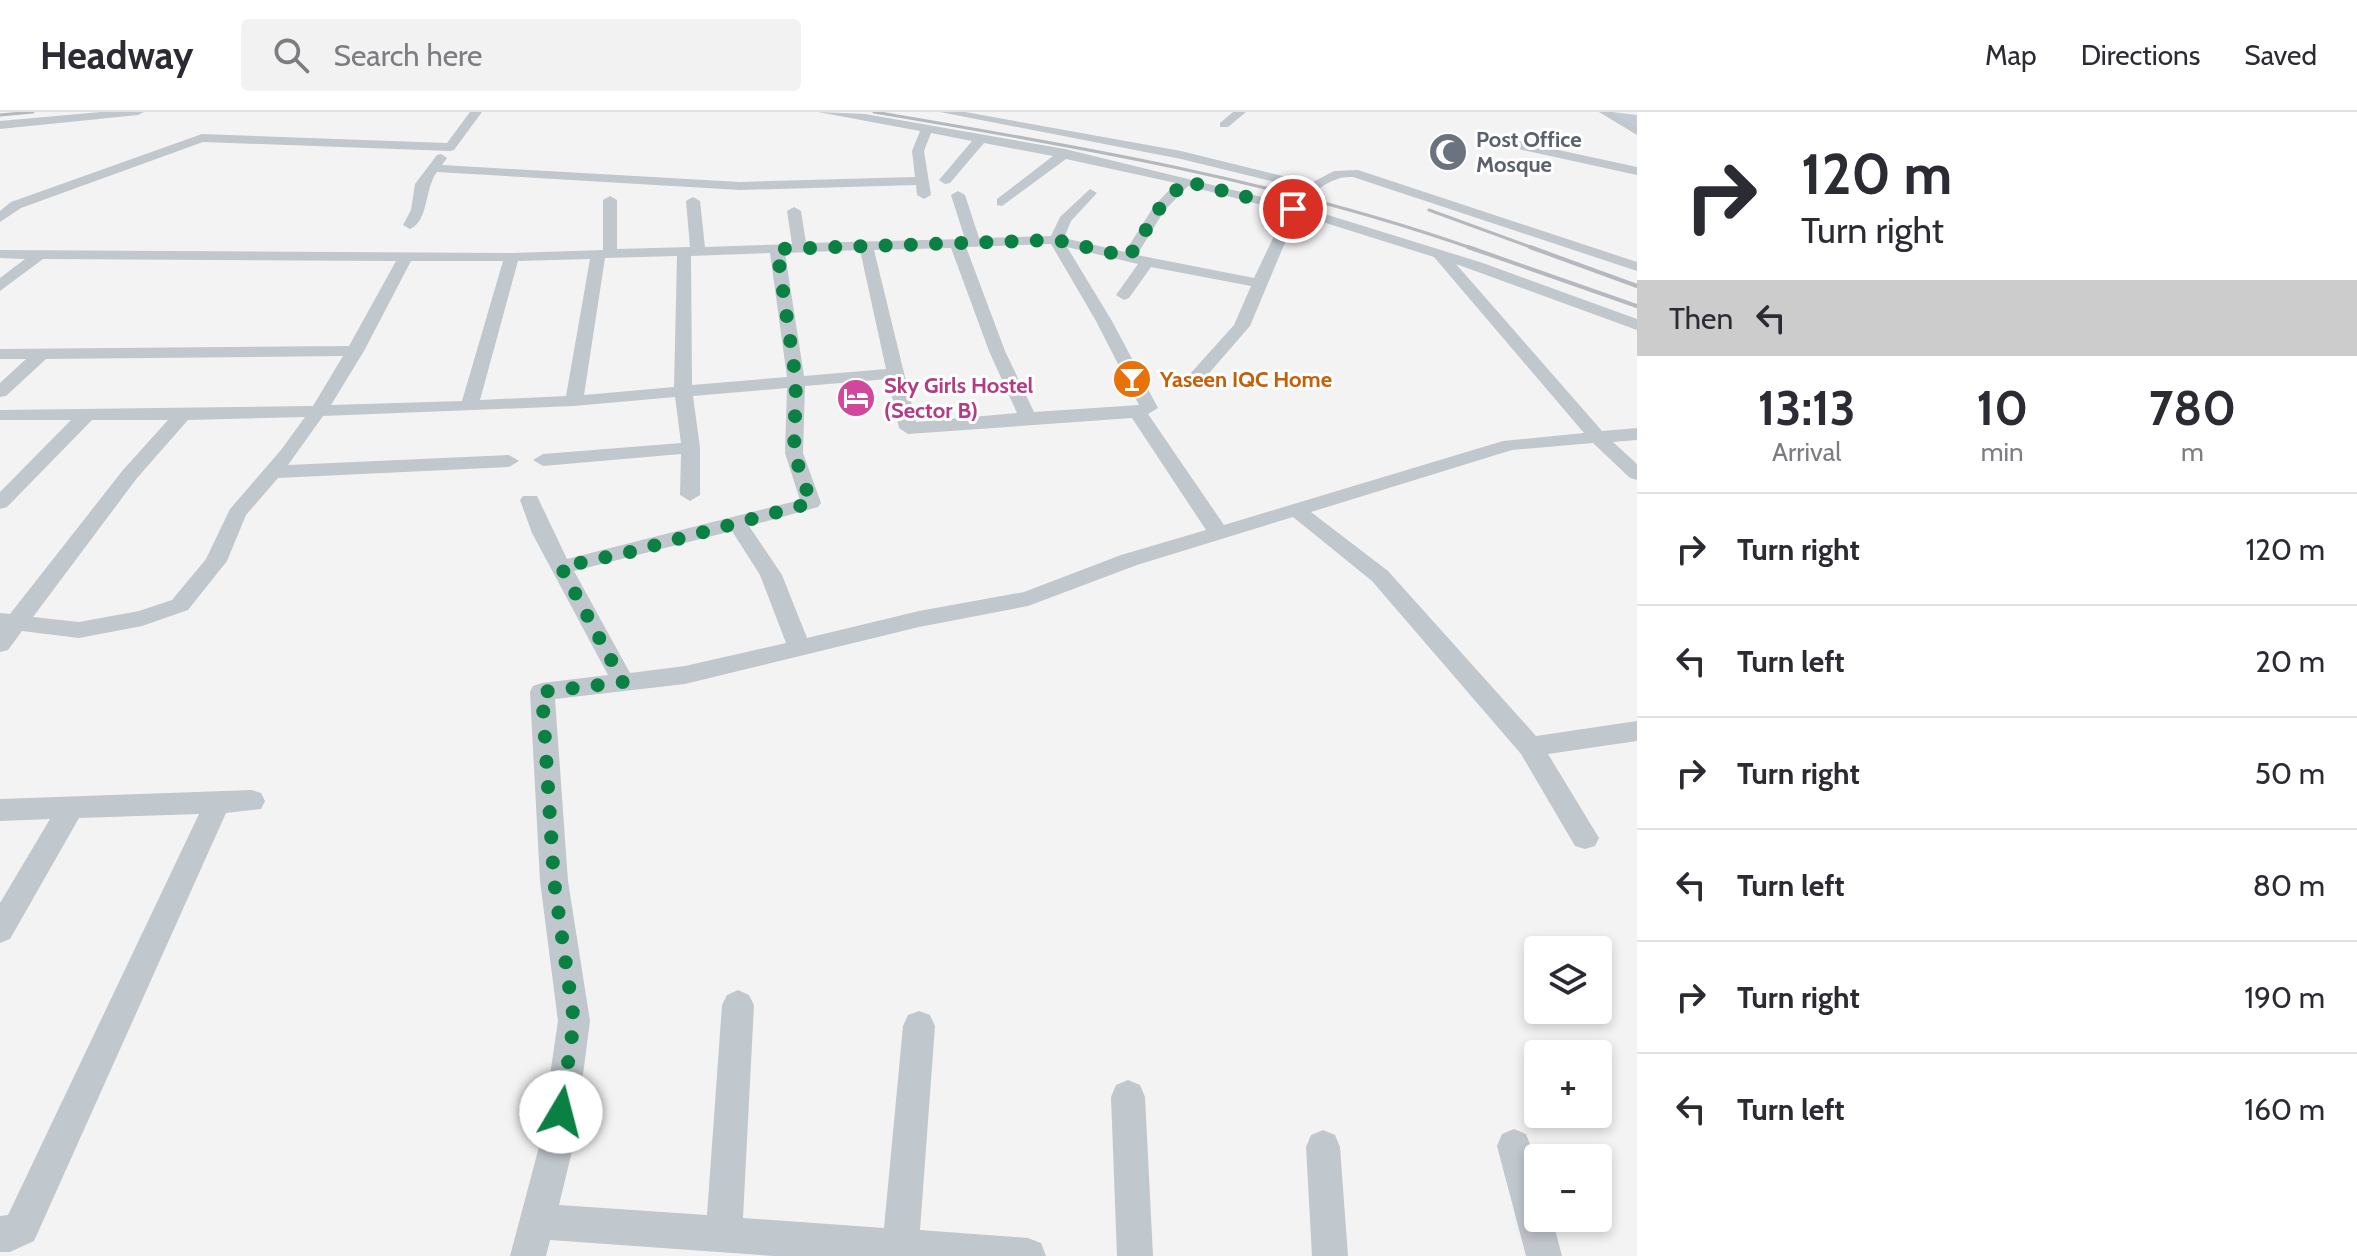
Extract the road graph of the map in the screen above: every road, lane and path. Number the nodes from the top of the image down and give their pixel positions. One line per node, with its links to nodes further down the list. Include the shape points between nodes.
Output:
1 (138, 112): 9 (street)
2 (476, 112): 15 (street)
3 (824, 112): 11 (street)
4 (946, 112): 21 (street, via 1181,155)
5 (1240, 112): 10 (street)
6 (1605, 112): 12 (street)
7 (1620, 112): 8 (main road)
8 (1637, 121)
9 (0, 125)
10 (1224, 125)
11 (927, 128): 13 (street); 17 (street, via 918,151 923,188 715,185)
12 (1637, 131)
13 (981, 139): 16 (street); 19 (street)
14 (1508, 143): 18 (street)
15 (450, 147): 17 (street); 29 (street, via 202,138 30,199)
16 (1065, 153): 20 (street); 26 (street)
17 (433, 168): 30 (street, via 421,184)
18 (1637, 171)
19 (945, 180)
20 (1185, 181): 27 (street); 43 (street, via 1159,209)
21 (1315, 188): 27 (street); 45 (street, via 1333,175 1354,173)
22 (1090, 193): 31 (street, via 1065,220)
23 (958, 195): 32 (street)
24 (610, 200): 39 (street)
25 (693, 201): 36 (street)
26 (1002, 202)
27 (1293, 209): 37 (street); 46 (street)
28 (794, 211): 34 (street)
29 (0, 218)
30 (410, 225)
31 (1056, 240): 32 (street); 43 (street); 61 (street, via 1149,408)
32 (965, 243): 33 (street); 65 (street, via 997,351)
33 (866, 246): 34 (street); 53 (street)
34 (800, 248): 35 (street)
35 (777, 249): 36 (street); 55 (street)
36 (691, 251): 39 (street); 56 (street)
37 (1437, 251): 49 (street); 67 (street)
38 (0, 254): 40 (street)
39 (604, 254): 42 (street); 58 (street)
40 (38, 255): 41 (street); 47 (street)
41 (406, 256): 42 (street); 50 (street)
42 (512, 257): 59 (street)
43 (1129, 257): 44 (street)
44 (1147, 262): 46 (street); 48 (street)
45 (1637, 267)
46 (1259, 283): 54 (street, via 1244,323)
47 (0, 286)
48 (1124, 295)
49 (1637, 325)
50 (356, 351): 51 (street); 60 (street)
51 (42, 353): 52 (street); 57 (street)
52 (0, 354)
53 (895, 373): 55 (street); 65 (street, via 908,428)
54 (1198, 375)
55 (796, 381): 56 (street); 77 (street, via 794,453 811,503)
56 (683, 389): 58 (street); 68 (street)
57 (0, 392)
58 (574, 401): 59 (street)
59 (469, 406): 60 (street)
60 (318, 412): 63 (street); 71 (street)
61 (1137, 412): 65 (street); 78 (street)
62 (0, 415): 64 (street)
63 (183, 415): 64 (street); 80 (street, via 130,474 79,544)
64 (86, 416): 75 (street)
65 (1028, 418)
66 (1637, 434): 67 (street)
67 (1596, 436): 72 (street); 76 (street, via 1510,445)
68 (691, 448): 69 (street); 73 (street)
69 (543, 460)
70 (509, 461): 71 (street)
71 (273, 472): 80 (street, via 237,513 216,561 180,605 79,630)
72 (1637, 474)
73 (690, 495)
74 (530, 500): 79 (street)
75 (0, 503)
76 (1296, 510): 78 (street); 85 (street, via 1380,576)
77 (737, 523): 79 (street); 82 (street, via 771,575)
78 (1219, 533): 82 (street, via 1028,599)
79 (561, 567): 83 (street)
80 (8, 621): 81 (street)
81 (0, 644)
82 (800, 648): 83 (street, via 685,675)
83 (623, 682): 97 (street, via 542,692 554,881 574,1021 557,1143)
84 (1637, 731): 85 (street)
85 (1530, 747): 90 (street)
86 (252, 801): 87 (street)
87 (217, 803): 88 (street); 98 (street, via 21,1228)
88 (71, 808): 89 (street); 91 (street)
89 (0, 810)
90 (1585, 838)
91 (0, 930)
92 (738, 1005): 99 (street)
93 (919, 1026): 100 (street)
94 (1128, 1097): 103 (street)
95 (1514, 1146): 105 (street)
96 (1323, 1147): 104 (street)
97 (537, 1221): 99 (street); 101 (street)
98 (0, 1234)
99 (724, 1234): 100 (street)
100 (900, 1251): 102 (street)
101 (528, 1256)
102 (1028, 1256)
103 (1135, 1256)
104 (1330, 1256)
105 (1544, 1256)

